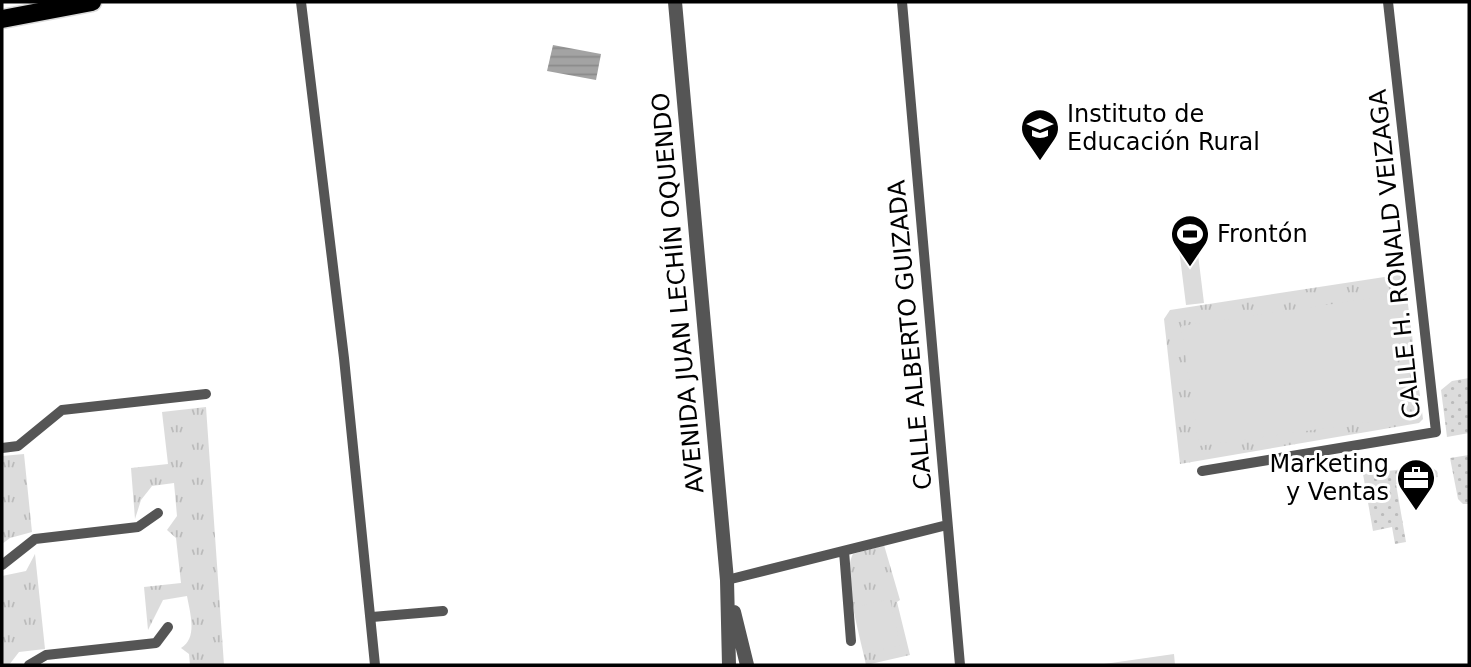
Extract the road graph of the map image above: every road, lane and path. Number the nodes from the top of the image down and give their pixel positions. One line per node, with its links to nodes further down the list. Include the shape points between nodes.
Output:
1 (92, 2): 6 (main road)
2 (301, 2): 16 (street)
3 (675, 2): 14 (street, AVENIDA JUAN LECHÍN OQUENDO)
4 (902, 2): 11 (street, CALLE ALBERTO GUIZADA)
5 (1388, 2): 9 (street, CALLE H. RONALD VEIZAGA, via 1436,432)
6 (2, 19)
7 (206, 394): 8 (street, via 62,410 18,446)
8 (2, 448)
9 (1202, 471)
10 (158, 513): 13 (street, via 138,527 35,539)
11 (947, 525): 12 (street); 23 (street, CALLE ALBERTO GUIZADA)
12 (844, 551): 14 (street); 18 (street)
13 (2, 565)
14 (727, 580): 21 (street, AVENIDA JUAN LECHÍN OQUENDO); 22 (street, AVENIDA JUAN LECHÍN OQUENDO)
15 (443, 611): 16 (street)
16 (372, 617): 20 (street)
17 (168, 626): 19 (street, via 156,643 46,654)
18 (851, 641)
19 (29, 665)
20 (375, 665)
21 (729, 665)
22 (747, 665)
23 (960, 665)

